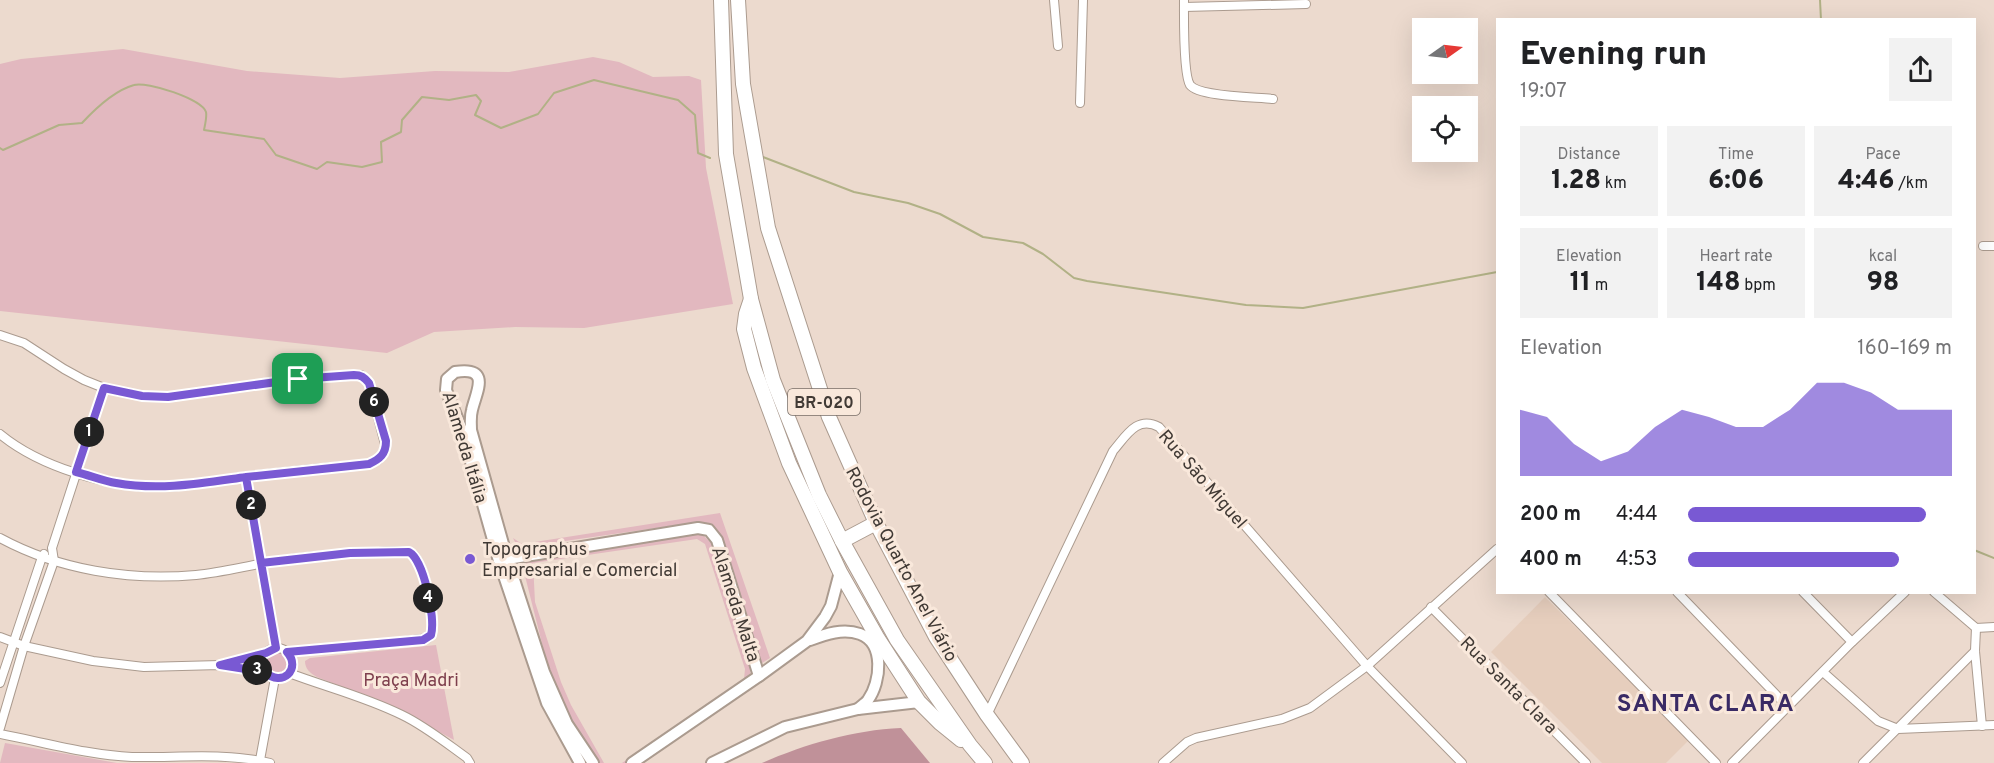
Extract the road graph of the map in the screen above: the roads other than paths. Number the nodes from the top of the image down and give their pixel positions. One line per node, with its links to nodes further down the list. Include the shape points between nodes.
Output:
1 (721, 0): 13 (highway, Rodovia Quarto Anel Viário / BR-020, via 726,154)
2 (738, 0): 21 (highway, Rodovia Quarto Anel Viário / BR-020, via 743,84 768,228 829,417)
3 (1054, 0): 8 (street)
4 (1083, 0): 10 (street)
5 (1274, 3): 6 (street); 7 (street)
6 (1184, 4): 9 (street, via 1191,86 1212,93)
7 (1306, 4)
8 (1058, 46)
9 (1273, 99)
10 (1080, 103)
11 (1983, 246): 12 (street)
12 (1994, 246)
13 (751, 299): 23 (highway, Rodovia Quarto Anel Viário / BR-020, via 773,380 819,495); 30 (highway, via 744,329 754,368 789,463)
14 (0, 335): 15 (street, via 24,343 64,369)
15 (104, 388): 19 (street); 20 (street, via 168,397 354,375 361,375 369,383 386,441 378,460)
16 (472, 409): 17 (street); 17 (street, Alameda Itália, via 479,382 471,372 462,371 450,375 445,385); 28 (street, Alameda Itália, via 471,430)
17 (454, 411): 28 (street, Alameda Itália)
18 (0, 434): 19 (street, via 44,460)
19 (76, 472): 20 (street, via 116,483 159,487); 24 (street)
20 (246, 477): 29 (street)
21 (876, 523): 23 (highway); 59 (highway, Rodovia Quarto Anel Viário / BR-020, via 936,637)
22 (0, 538): 26 (street)
23 (842, 541): 65 (highway, Rodovia Quarto Anel Viário / BR-020, via 897,640)
24 (52, 548): 26 (street); 27 (street)
25 (1496, 550): 36 (street)
26 (42, 556): 27 (street); 41 (street)
27 (54, 561): 29 (street, via 126,576 166,577); 43 (street)
28 (500, 562): 53 (street, Alameda Malta, via 698,528 709,530 717,540); 70 (street, Alameda Itália, via 547,703); 71 (street, Alameda Itália, via 567,724)
29 (261, 563): 44 (street); 46 (street, via 404,551 414,555 421,568 433,623 428,638)
30 (840, 573): 40 (street, via 828,612); 56 (highway)
31 (1551, 594): 79 (street)
32 (1679, 594): 57 (street)
33 (1805, 594): 42 (street)
34 (1903, 594): 42 (street)
35 (1936, 594): 38 (street)
36 (1431, 607): 49 (street); 78 (street, Rua Santa Clara)
37 (1994, 627): 38 (street)
38 (1976, 628): 45 (street)
39 (0, 637): 41 (street)
40 (807, 641): 53 (street); 58 (street, via 848,632 871,640 878,673 868,700)
41 (14, 642): 43 (street); 55 (street)
42 (1852, 642): 51 (street)
43 (24, 646): 48 (street, via 144,667); 62 (street)
44 (276, 648): 46 (street); 47 (street)
45 (1975, 651): 61 (street); 63 (street)
46 (287, 652): 52 (street, via 292,662)
47 (266, 653): 48 (street); 50 (street, via 262,661)
48 (220, 665): 50 (street)
49 (1367, 666): 59 (street, Rua São Miguel, via 1158,427 1142,423 1132,428 1113,451); 76 (street, via 1310,708 1282,719 1187,742); 77 (street, Rua São Miguel)
50 (265, 672): 54 (street)
51 (1823, 672): 57 (street); 63 (street, via 1878,721)
52 (289, 673): 54 (street); 69 (street, via 403,715 432,732)
53 (759, 676): 72 (street)
54 (275, 678): 67 (street)
55 (0, 683)
56 (919, 702): 58 (street); 65 (highway)
57 (1788, 707): 80 (street)
58 (858, 710): 73 (street, via 785,727)
59 (987, 715): 75 (highway, Rodovia Quarto Anel Viário / BR-020)
60 (1994, 725): 61 (street)
61 (1982, 726): 63 (street)
62 (0, 728)
63 (1898, 729): 81 (street)
64 (0, 734): 66 (street)
65 (970, 745): 74 (highway, Rodovia Quarto Anel Viário / BR-020)
66 (130, 760): 67 (street)
67 (260, 760): 68 (street)
68 (270, 763)
69 (470, 763)
70 (580, 763)
71 (593, 763)
72 (632, 763)
73 (712, 763)
74 (985, 763)
75 (1022, 763)
76 (1163, 763)
77 (1462, 763)
78 (1586, 763)
79 (1716, 763)
80 (1732, 763)
81 (1863, 763)

